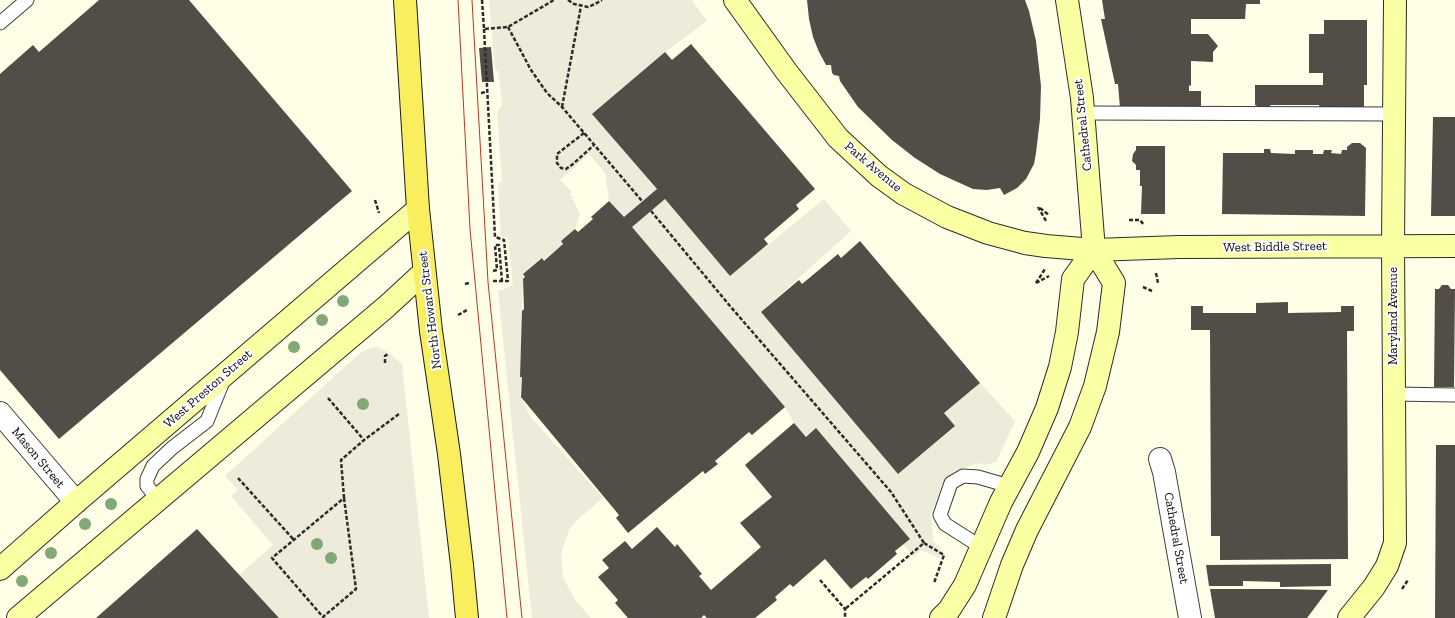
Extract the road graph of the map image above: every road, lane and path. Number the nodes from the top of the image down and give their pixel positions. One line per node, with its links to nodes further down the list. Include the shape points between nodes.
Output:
1 (28, 0): 11 (lane)
2 (406, 0): 23 (main road, North Howard Street)
3 (482, 0): 13 (path)
4 (554, 0): 12 (path)
5 (568, 0): 10 (path)
6 (602, 0): 10 (path)
7 (736, 0): 32 (main road, Park Avenue, via 838,138 879,176 904,194 947,217 988,233 1025,243)
8 (1067, 0): 17 (main road, Cathedral Street)
9 (1395, 0): 18 (main road, Maryland Avenue)
10 (581, 6): 16 (path)
11 (0, 23)
12 (508, 27): 13 (path); 16 (path, via 531,70 547,93)
13 (484, 29): 15 (path)
14 (481, 92): 15 (path)
15 (488, 92): 39 (path, via 495,237 504,240 508,281)
16 (562, 107): 19 (path)
17 (1083, 112): 18 (lane); 32 (main road, Cathedral Street)
18 (1394, 114): 30 (main road, Maryland Avenue)
19 (584, 133): 20 (path); 20 (path, via 557,154 557,163 561,168 566,169)
20 (594, 145): 22 (path)
21 (375, 200): 25 (path)
22 (642, 201)
23 (418, 209): 35 (main road, North Howard Street); 49 (main road, West Preston Street)
24 (651, 211): 63 (path, via 891,492)
25 (380, 216)
26 (1048, 216): 29 (path, via 1038,207)
27 (1129, 220): 28 (path)
28 (1140, 220)
29 (1046, 221)
30 (1393, 245): 31 (main road, West Biddle Street); 32 (main road, West Biddle Street); 50 (main road, Maryland Avenue)
31 (1455, 246)
32 (1094, 250): 58 (main road, via 1073,279 1068,332 1060,367 1047,408 1028,452); 73 (main road, via 1114,283 1108,332 1097,379 1080,427 1027,530)
33 (1045, 269): 37 (path, via 1036,283)
34 (493, 271): 39 (path, via 497,270 495,245 499,245)
35 (424, 272): 60 (main road); 70 (main road, North Howard Street, via 450,462)
36 (1156, 273): 41 (path)
37 (1049, 276)
38 (493, 281): 39 (path)
39 (502, 281)
40 (469, 283): 42 (path)
41 (1158, 283)
42 (465, 284)
43 (1144, 287): 44 (path)
44 (1152, 291)
45 (467, 310): 46 (path)
46 (458, 315)
47 (389, 353): 48 (path, via 385,356)
48 (385, 363)
49 (226, 374): 60 (lane, via 207,421 153,466 147,479 147,486); 61 (main road, West Preston Street)
50 (1393, 394): 51 (lane); 75 (main road, Maryland Avenue, via 1395,543 1387,566)
51 (1455, 394)
52 (328, 398): 55 (path)
53 (0, 413): 61 (street, Mason Street)
54 (399, 414): 55 (path)
55 (364, 440): 59 (path, via 341,460)
56 (1160, 459): 74 (street, Cathedral Street)
57 (238, 478): 62 (path)
58 (1009, 486): 64 (main road); 64 (lane, via 978,477 963,476 951,483 940,515 945,524)
59 (344, 498): 62 (path); 62 (path, via 356,589 323,617 272,558)
60 (158, 499): 69 (main road)
61 (76, 502): 65 (main road, West Preston Street)
62 (294, 540)
63 (924, 544): 67 (path, via 944,555); 68 (path)
64 (981, 547): 72 (main road, via 965,585)
65 (0, 569)
66 (820, 580): 68 (path)
67 (934, 583)
68 (845, 609): 71 (path)
69 (18, 618)
70 (467, 618)
71 (845, 618)
72 (941, 618)
73 (994, 618)
74 (1190, 618)
75 (1349, 618)

